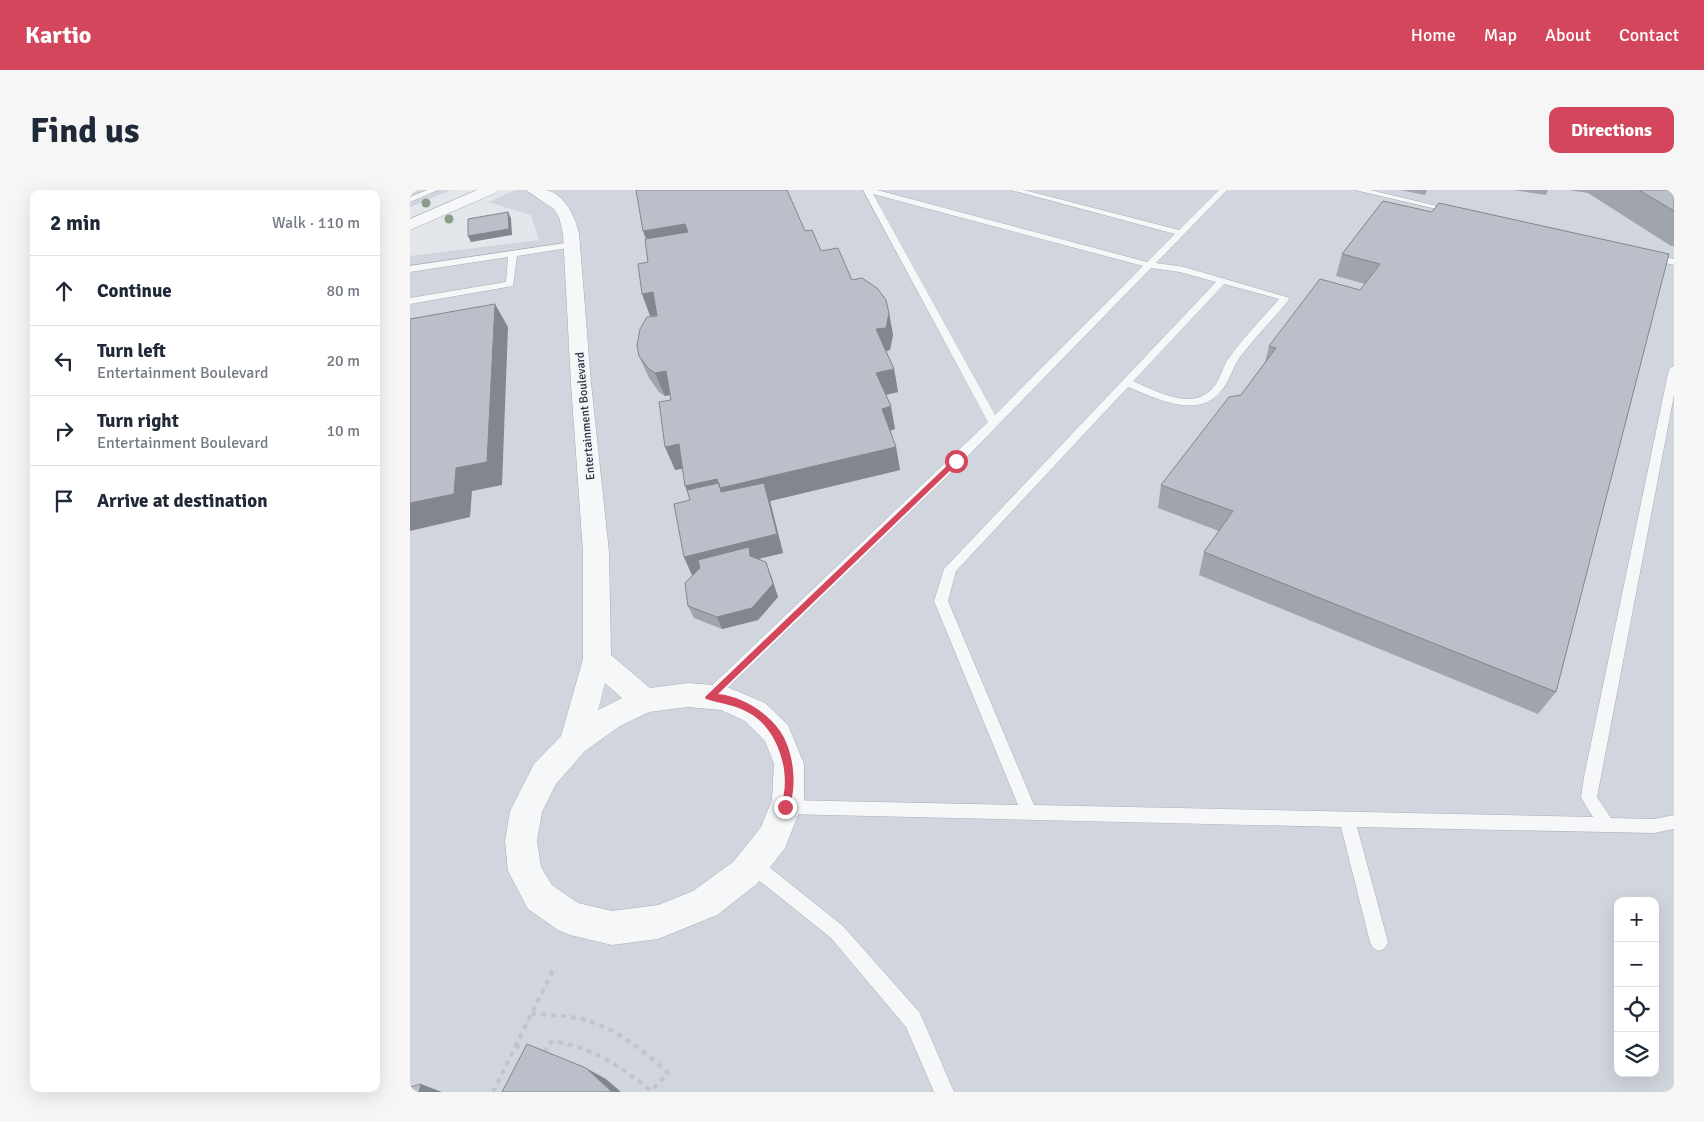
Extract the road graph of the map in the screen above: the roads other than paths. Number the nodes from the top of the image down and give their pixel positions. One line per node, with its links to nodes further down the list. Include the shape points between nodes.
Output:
1 (434, 190): 8 (lane)
2 (490, 190): 10 (street)
3 (534, 190): 12 (street, Entertainment Boulevard, via 553,201 568,217)
4 (868, 190): 16 (lane); 22 (lane)
5 (1015, 190): 11 (lane)
6 (1223, 190): 11 (lane)
7 (1359, 190): 9 (lane)
8 (410, 200)
9 (1463, 214)
10 (410, 225)
11 (1181, 233): 16 (lane)
12 (572, 245): 13 (lane); 23 (street, Entertainment Boulevard, via 596,552)
13 (513, 254): 17 (lane); 19 (lane, via 510,284)
14 (1645, 255): 15 (lane)
15 (1674, 262)
16 (1150, 265): 18 (lane); 22 (lane)
17 (410, 269)
18 (1222, 280): 21 (lane); 21 (lane, via 1285,298 1230,364 1217,390 1205,400 1185,402)
19 (410, 301)
20 (1674, 369): 31 (lane, via 1592,777 1589,798)
21 (1126, 382): 28 (lane, via 950,569 941,601)
22 (994, 422): 24 (lane)
23 (597, 659): 25 (street); 26 (street, Entertainment Boulevard)
24 (709, 697): 25 (street, Entertainment Boulevard, via 688,695); 27 (street, Entertainment Boulevard, via 724,698 755,712 777,734 789,764)
25 (645, 702): 26 (street, Entertainment Boulevard, via 610,717)
26 (574, 742): 32 (street, Entertainment Boulevard, via 545,774 526,811 521,841 525,871 540,896 570,918 612,928 658,922 705,903 745,874)
27 (785, 807): 28 (lane); 32 (street, Entertainment Boulevard, via 773,837)
28 (1029, 812): 29 (lane)
29 (1347, 819): 31 (lane); 33 (lane)
30 (1674, 822): 31 (lane, via 1654,826)
31 (1606, 824)
32 (752, 864): 34 (lane, via 838,932 913,1020)
33 (1379, 942)
34 (944, 1092)

